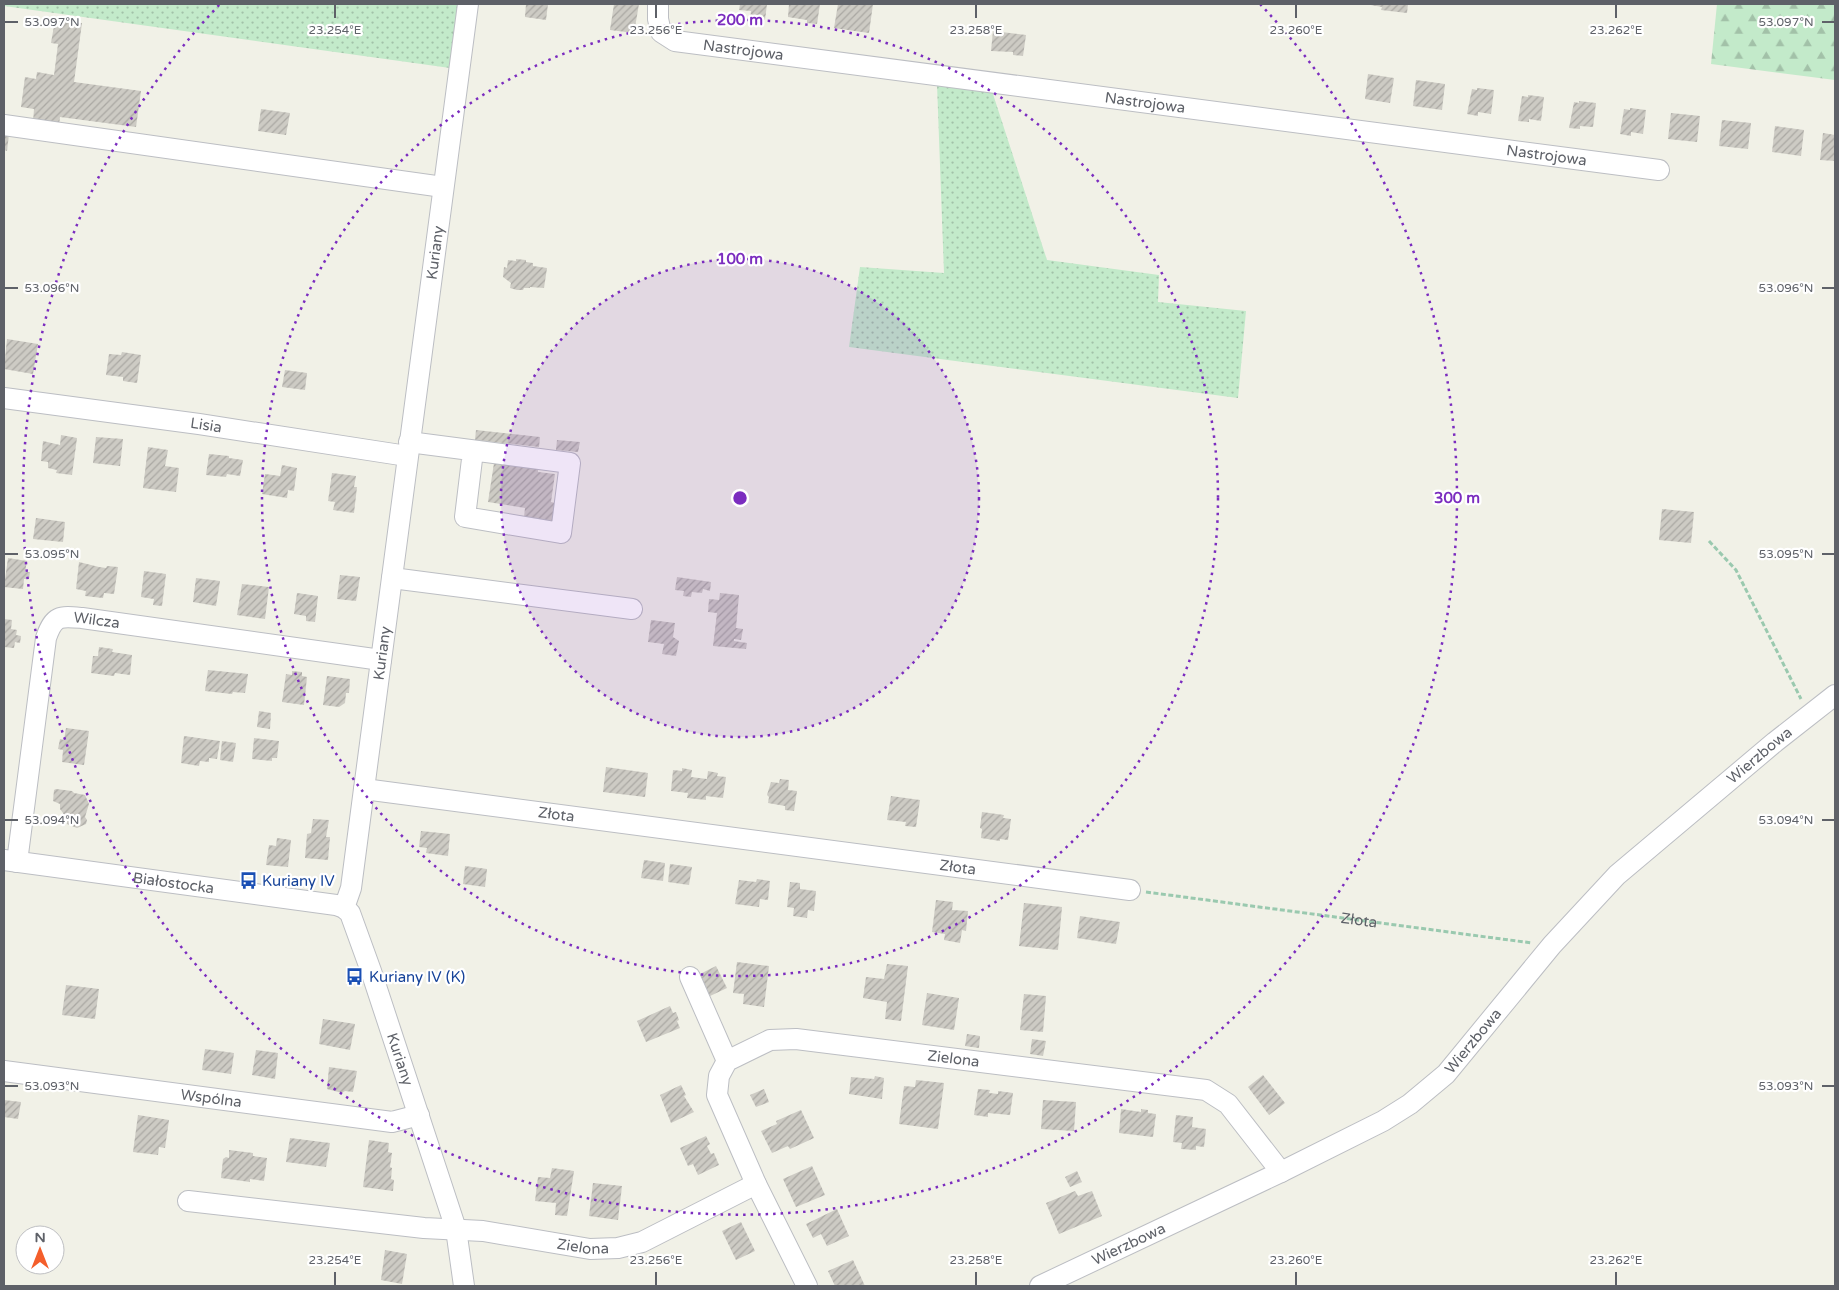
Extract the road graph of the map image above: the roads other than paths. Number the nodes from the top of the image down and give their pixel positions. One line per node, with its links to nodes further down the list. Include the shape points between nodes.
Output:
1 (468, 4): 5 (street, Kuriany)
2 (658, 4): 4 (street, Nastrojowa, via 661,32 676,41)
3 (4, 125): 5 (street)
4 (1659, 170)
5 (443, 187): 7 (street, Kuriany)
6 (4, 398): 7 (street, Lisia)
7 (408, 449): 8 (street, Lisia); 9 (street, Kuriany)
8 (473, 451): 8 (street, Lisia, via 570,463 561,533 465,517)
9 (392, 578): 10 (street); 11 (street, Kuriany)
10 (632, 609)
11 (382, 660): 13 (street, Kuriany); 14 (street, Wilcza, via 82,618 58,618 50,626 46,638)
12 (1835, 695): 21 (street, Wierzbowa, via 1617,875 1552,945 1446,1074 1410,1104 1383,1121)
13 (364, 789): 15 (street, Złota); 16 (street, Kuriany, via 350,888)
14 (10, 861): 16 (street, Białostocka)
15 (1130, 890)
16 (344, 908): 20 (street, Kuriany, via 354,920)
17 (690, 977): 18 (street)
18 (727, 1061): 21 (street, Zielona, via 770,1040 796,1038 1206,1090 1228,1104); 22 (street, via 719,1076 717,1095)
19 (4, 1071): 20 (street, Wspólna, via 392,1122)
20 (419, 1115): 24 (street, Kuriany)
21 (1281, 1172): 27 (street, Wierzbowa)
22 (756, 1184): 24 (street, Zielona, via 642,1242 618,1248 590,1249); 26 (street)
23 (188, 1201): 24 (street, Zielona)
24 (456, 1229): 25 (street, Kuriany)
25 (464, 1286)
26 (807, 1286)
27 (1040, 1286)

